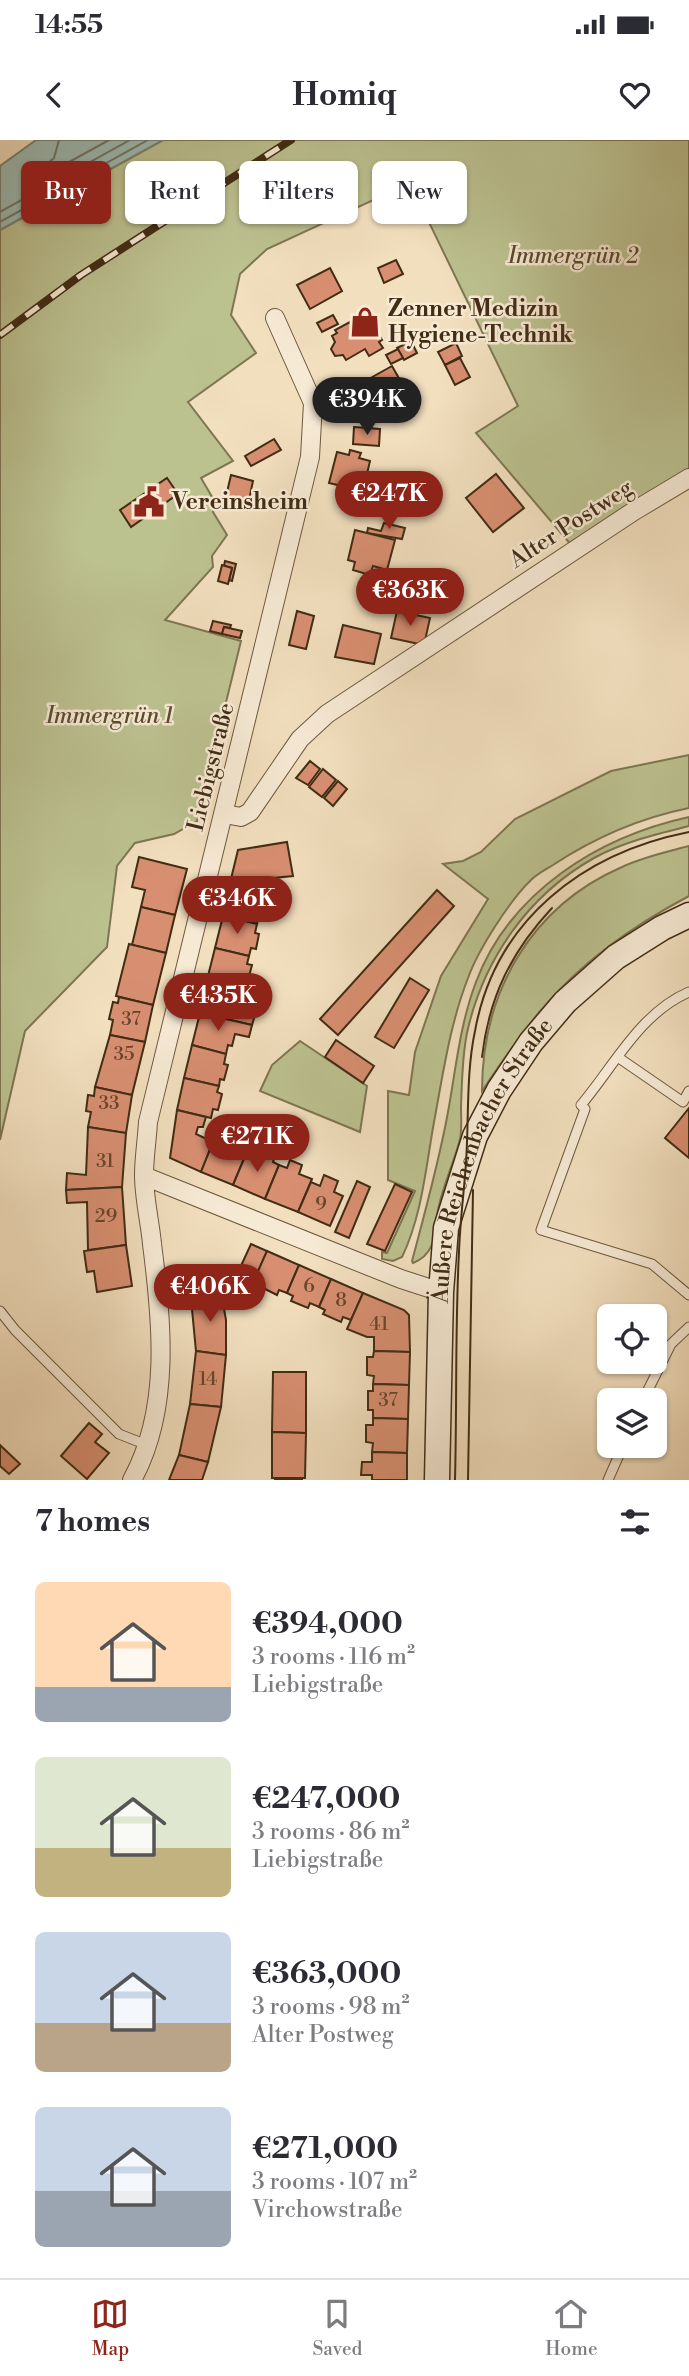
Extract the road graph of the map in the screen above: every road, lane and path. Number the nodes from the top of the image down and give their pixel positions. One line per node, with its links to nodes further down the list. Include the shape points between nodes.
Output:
1 (275, 318): 3 (street, Liebigstraße, via 313,404 310,457)
2 (689, 478): 3 (street, Alter Postweg, via 327,714 300,739 250,812 241,817)
3 (225, 814): 8 (street, Liebigstraße, via 148,1122)
4 (689, 915): 9 (street, Äußere Reichenbacher Straße, via 615,957 565,1002 530,1042 475,1136 446,1228)
5 (689, 992): 6 (lane, via 642,1026)
6 (619, 1058): 7 (lane, via 683,1102); 10 (lane, via 581,1105 585,1109 541,1230 652,1264)
7 (689, 1091)
8 (144, 1176): 9 (street); 14 (street, Liebigstraße, via 159,1300 158,1386)
9 (441, 1292): 17 (street, Äußere Reichenbacher Straße)
10 (689, 1294)
11 (0, 1311): 14 (lane, via 119,1434)
12 (689, 1327): 13 (lane, via 671,1344)
13 (649, 1388)
14 (147, 1445): 16 (street, Liebigstraße)
15 (618, 1458): 18 (lane)
16 (132, 1480)
17 (437, 1480)
18 (608, 1480)

